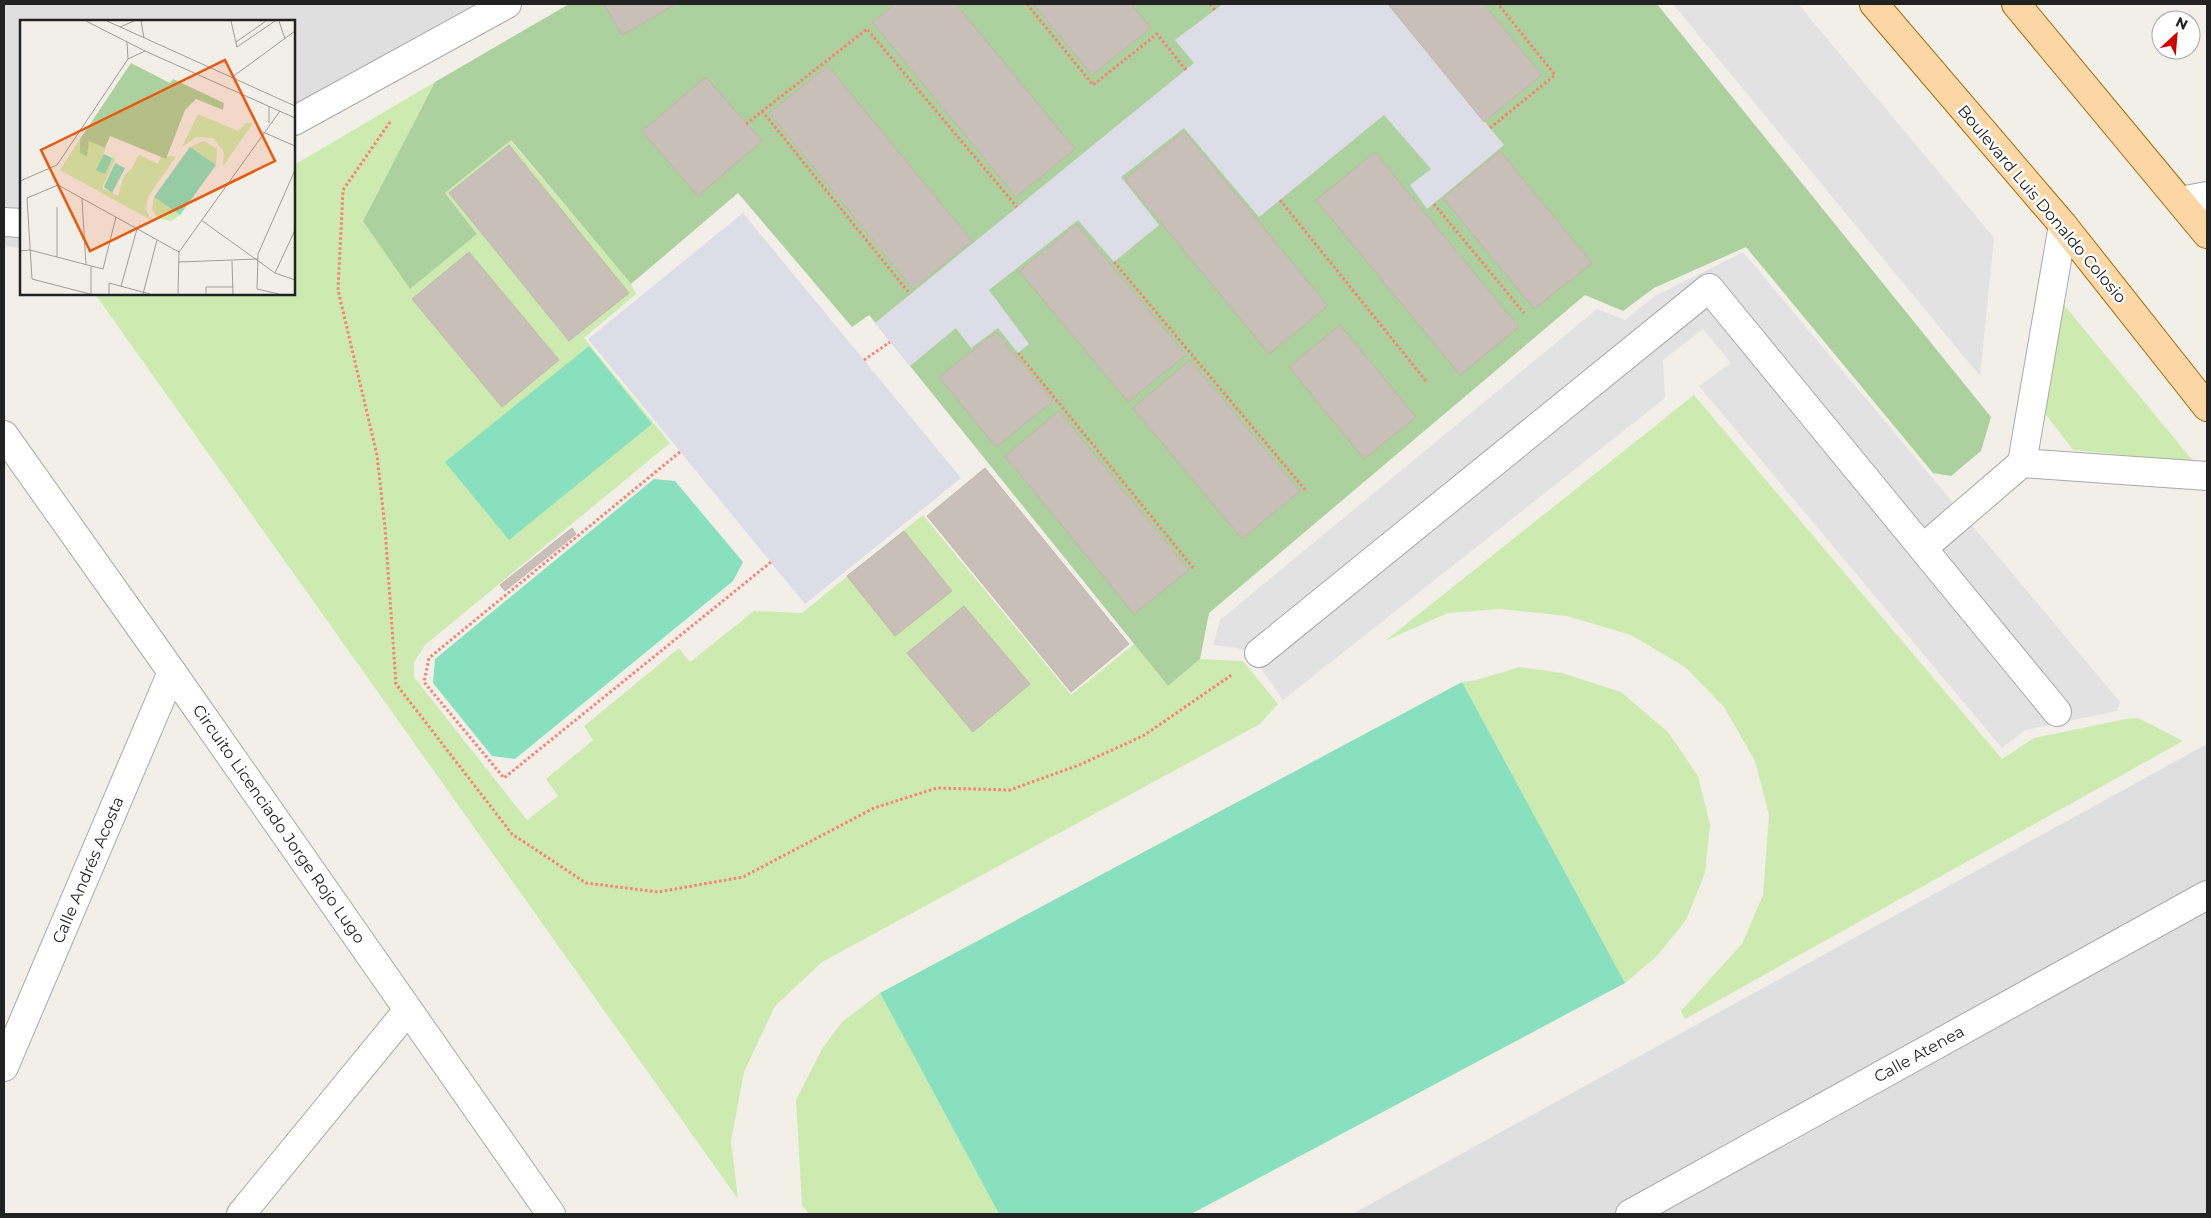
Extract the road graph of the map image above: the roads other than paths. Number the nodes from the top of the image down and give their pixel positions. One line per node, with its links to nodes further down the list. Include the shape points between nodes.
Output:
1 (507, 4): 4 (street)
2 (1874, 4): 9 (main road, Boulevard Luis Donaldo Colosio)
3 (2016, 4): 6 (main road)
4 (295, 120)
5 (2207, 196): 6 (street)
6 (2180, 201): 10 (main road)
7 (4, 222): 8 (street)
8 (20, 223)
9 (2063, 225): 11 (main road, Boulevard Luis Donaldo Colosio); 13 (street)
10 (2207, 234)
11 (2207, 407)
12 (4, 435): 17 (street, Circuito Licenciado Jorge Rojo Lugo)
13 (2022, 463): 14 (street); 15 (street)
14 (2207, 476)
15 (1923, 548): 16 (street, via 1709,288); 18 (street)
16 (1259, 654)
17 (172, 672): 20 (street, Circuito Licenciado Jorge Rojo Lugo); 21 (street, Calle Andrés Acosta)
18 (2057, 712)
19 (2207, 895): 24 (street, Calle Atenea)
20 (408, 1010): 22 (street); 23 (street, Circuito Licenciado Jorge Rojo Lugo)
21 (4, 1067)
22 (241, 1214)
23 (551, 1214)
24 (1630, 1214)

